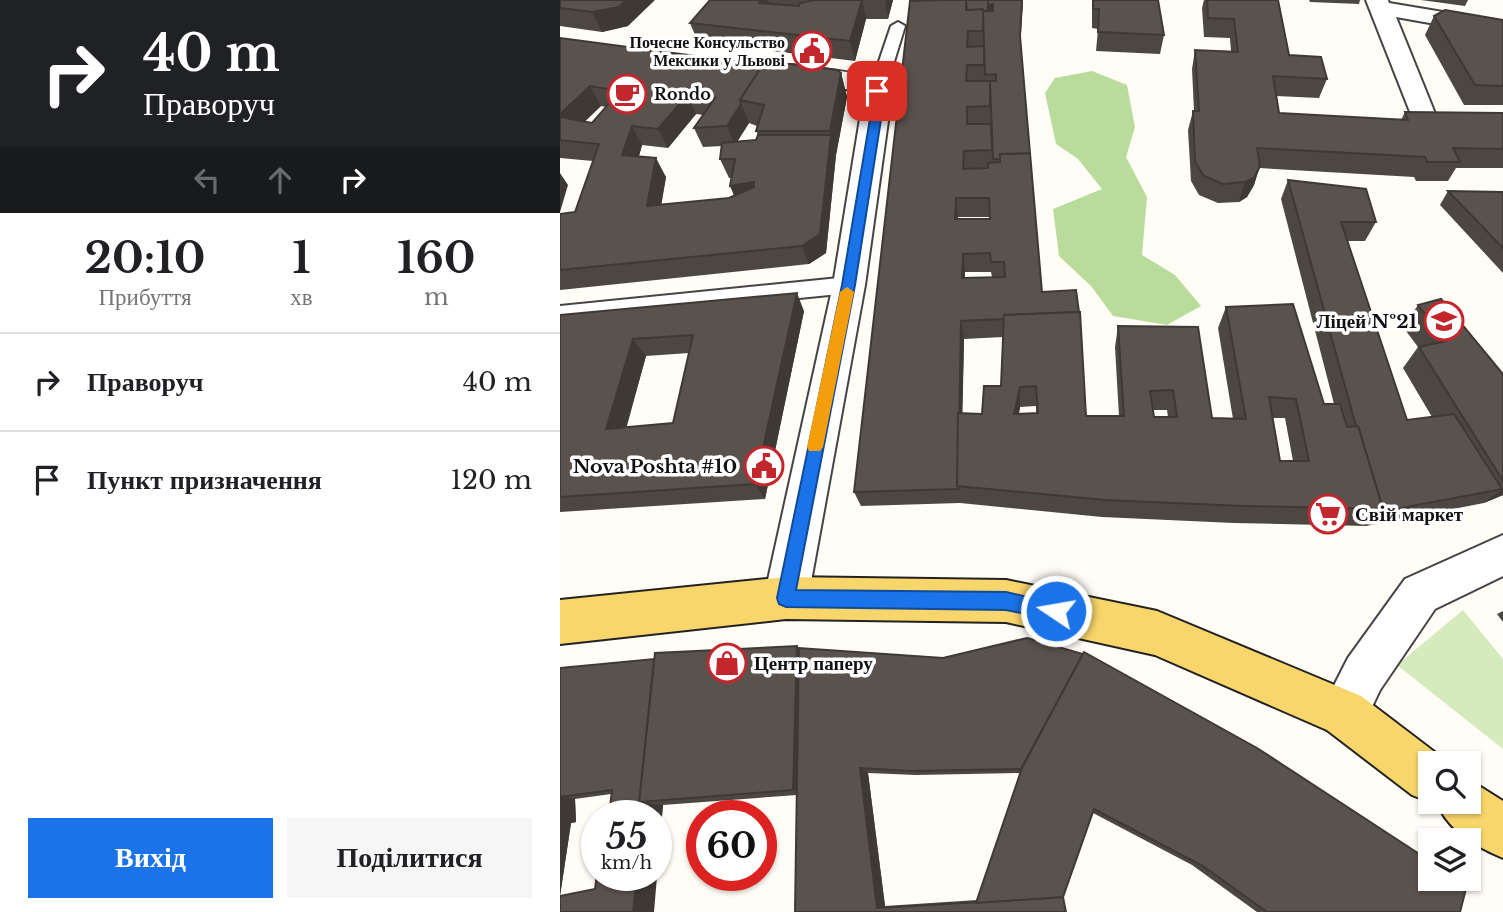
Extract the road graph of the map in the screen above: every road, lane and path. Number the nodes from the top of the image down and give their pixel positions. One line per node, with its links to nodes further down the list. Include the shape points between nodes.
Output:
1 (1379, 4): 3 (street); 6 (street)
2 (898, 26): 5 (lane)
3 (1503, 29)
4 (763, 70): 5 (street, via 840,79)
5 (877, 91): 7 (street)
6 (1431, 117)
7 (849, 285): 8 (lane); 10 (street)
8 (560, 314)
9 (1503, 555): 12 (street, via 1420,594 1364,674)
10 (786, 598): 11 (main road); 12 (main road, via 1006,601 1157,633)
11 (560, 622)
12 (1344, 713): 13 (main road)
13 (1418, 768)
14 (1478, 814): 15 (main road)
15 (1503, 832)

